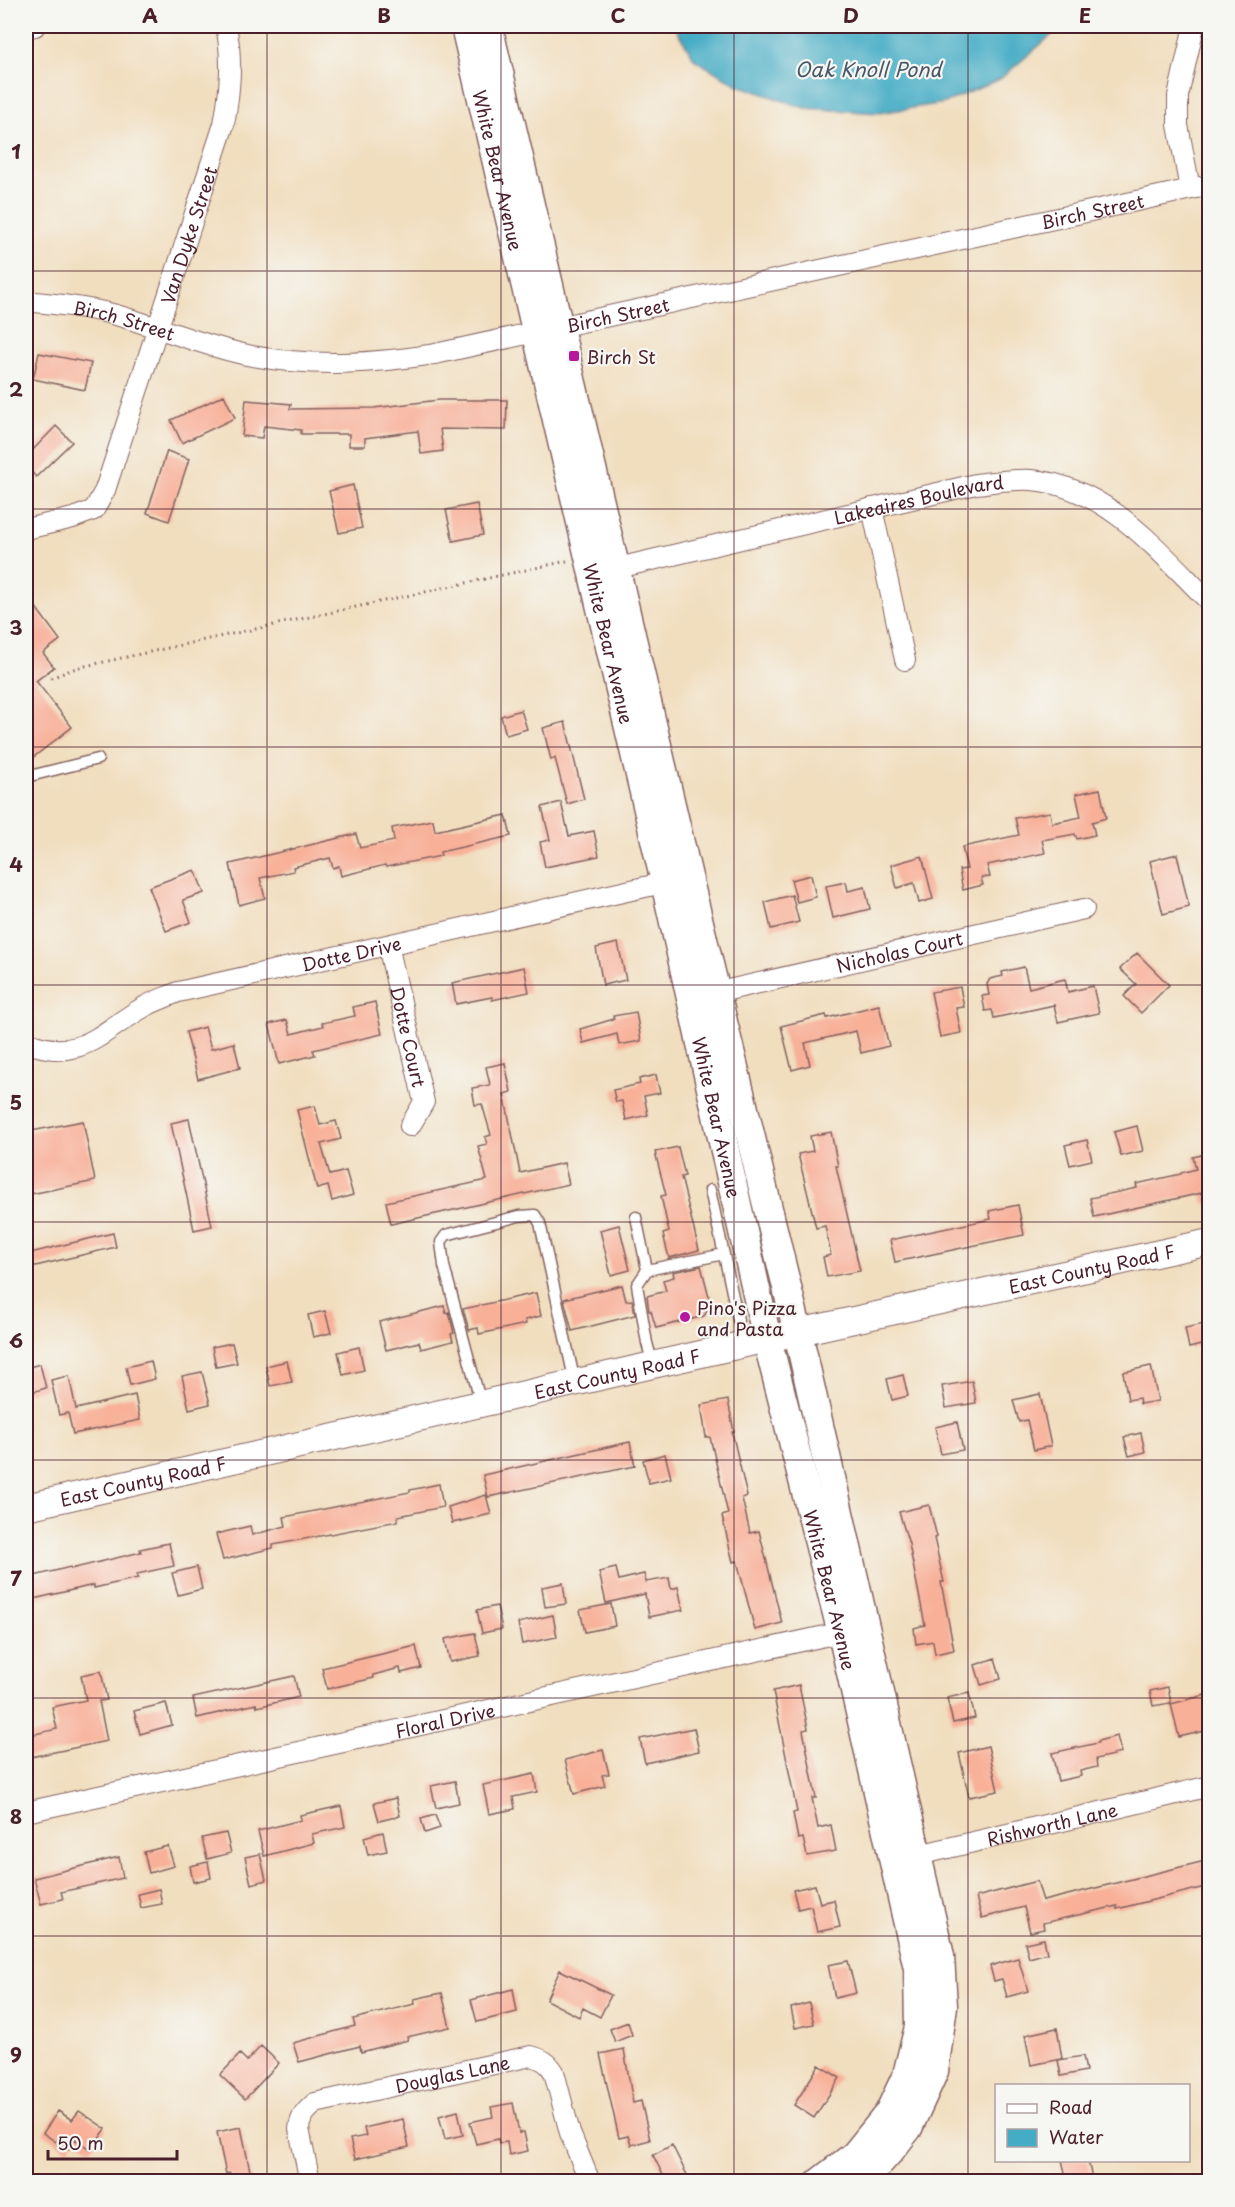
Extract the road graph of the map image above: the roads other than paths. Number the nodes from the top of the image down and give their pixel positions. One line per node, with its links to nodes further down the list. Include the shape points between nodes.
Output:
1 (35, 26): 6 (street)
2 (226, 26): 10 (street, Van Dyke Street, via 231,87 224,124)
3 (465, 26): 11 (main road, White Bear Avenue)
4 (488, 26): 11 (main road, White Bear Avenue)
5 (1194, 26): 8 (street, via 1178,96 1178,125)
6 (26, 28)
7 (1209, 185): 8 (street, Birch Street)
8 (1190, 189): 11 (street, Birch Street)
9 (26, 301): 10 (street, Birch Street, via 66,305)
10 (156, 328): 11 (street, Birch Street, via 252,356 343,364 435,354); 13 (street, Van Dyke Street, via 105,490 94,510)
11 (548, 328): 14 (main road, White Bear Avenue)
12 (872, 508): 14 (street, Lakeaires Boulevard); 15 (street, Lakeaires Boulevard, via 1004,480 1057,485 1108,507); 16 (street)
13 (26, 529)
14 (599, 566): 19 (main road, White Bear Avenue)
15 (1209, 602)
16 (905, 660)
17 (98, 759): 18 (lane)
18 (26, 777)
19 (676, 880): 21 (street, Dotte Drive); 22 (main road, White Bear Avenue); 32 (main road, White Bear Avenue)
20 (1084, 909): 22 (street, Nicholas Court)
21 (388, 945): 23 (street, Dotte Drive, via 178,992 145,1006 88,1044 73,1049 40,1048); 24 (street, Dotte Court, via 424,1102)
22 (715, 993): 31 (main road, White Bear Avenue)
23 (26, 1042)
24 (410, 1126)
25 (710, 1190): 28 (lane)
26 (636, 1217): 29 (lane)
27 (1209, 1242): 31 (street, East County Road F)
28 (724, 1254): 29 (lane); 30 (lane)
29 (647, 1270): 33 (lane, via 637,1285)
30 (738, 1320)
31 (798, 1333): 32 (street, East County Road F); 37 (main road, White Bear Avenue)
32 (767, 1340): 33 (street, East County Road F); 37 (main road, White Bear Avenue)
33 (653, 1366): 34 (street, East County Road F)
34 (575, 1383): 35 (street, East County Road F); 35 (lane, via 540,1223 535,1215 519,1216 446,1235 441,1242)
35 (482, 1404): 36 (street, East County Road F)
36 (26, 1507)
37 (853, 1630): 39 (street, Floral Drive); 40 (main road, White Bear Avenue)
38 (1209, 1786): 40 (street, Rishworth Lane)
39 (26, 1812)
40 (905, 1858): 43 (main road, White Bear Avenue, via 918,1968 919,2027 907,2074 889,2113 855,2155); 44 (main road, White Bear Avenue, via 940,1956 943,2006 934,2071 908,2128)
41 (310, 2181): 42 (street, Douglas Lane, via 299,2129 306,2110 315,2103 531,2056 542,2058 554,2072 570,2133)
42 (590, 2181)
43 (820, 2181)
44 (862, 2181)

